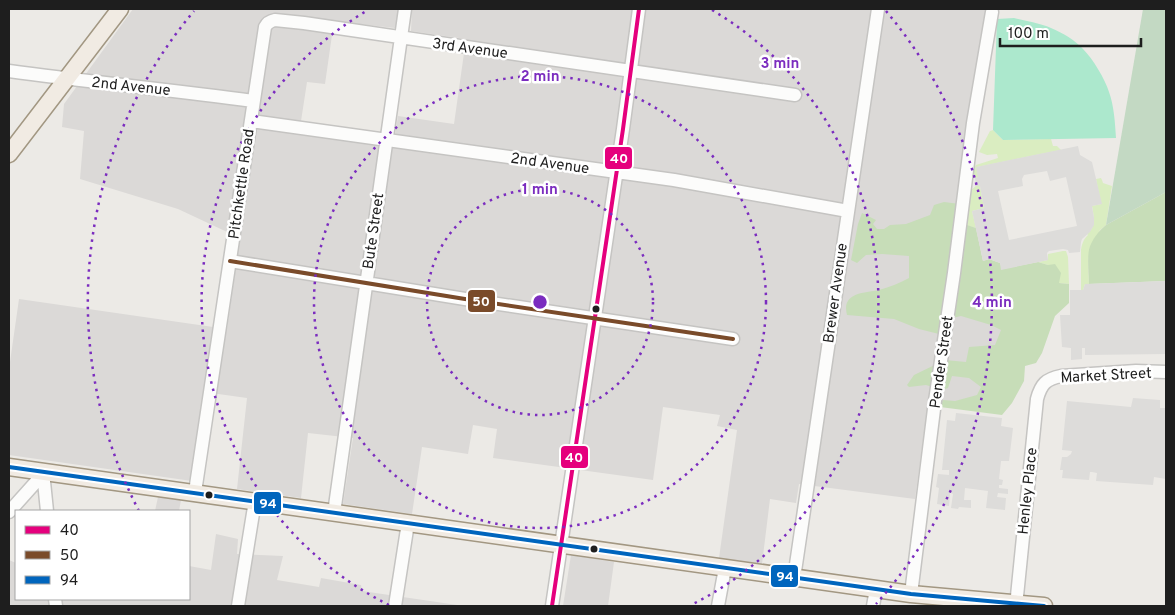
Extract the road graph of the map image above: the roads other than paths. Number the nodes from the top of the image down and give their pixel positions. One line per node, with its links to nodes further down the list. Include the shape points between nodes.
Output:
1 (120, 9): 10 (main road)
2 (405, 9): 7 (street, Bute Street)
3 (878, 9): 17 (street, Brewer Avenue)
4 (638, 12): 9 (street)
5 (992, 12): 36 (street, Pender Street, via 935,401)
6 (294, 22): 7 (street, 3rd Avenue); 12 (street, Pitchkettle Road, via 272,21 264,27)
7 (400, 38): 9 (street, 3rd Avenue); 14 (street, Bute Street)
8 (9, 71): 10 (street, 2nd Avenue)
9 (631, 71): 11 (street, 3rd Avenue); 16 (street)
10 (67, 79): 12 (street, 2nd Avenue); 15 (main road)
11 (795, 95)
12 (254, 101): 13 (street, Pitchkettle Road)
13 (250, 121): 14 (street, 2nd Avenue); 18 (street, Pitchkettle Road)
14 (386, 140): 16 (street, 2nd Avenue); 19 (street, Bute Street)
15 (9, 154)
16 (617, 172): 17 (street, 2nd Avenue); 20 (street)
17 (848, 211): 34 (street, Brewer Avenue)
18 (230, 261): 19 (street); 26 (street, Pitchkettle Road)
19 (366, 283): 20 (street); 30 (street, Bute Street)
20 (594, 319): 21 (street); 32 (street)
21 (733, 339)
22 (1166, 372): 23 (street, Market Street, via 1076,374)
23 (1046, 381): 37 (street, Henley Place, via 1037,400)
24 (9, 466): 25 (main road)
25 (43, 472): 26 (main road); 28 (street); 29 (street)
26 (195, 492): 27 (main road)
27 (255, 501): 30 (main road); 38 (street)
28 (47, 510)
29 (9, 512)
30 (334, 512): 31 (main road)
31 (408, 523): 32 (main road); 39 (street)
32 (562, 544): 33 (main road); 40 (street)
33 (725, 568): 34 (main road); 41 (street)
34 (794, 578): 35 (main road)
35 (876, 589): 36 (main road); 42 (street)
36 (911, 594): 37 (main road)
37 (1016, 605): 43 (main road)
38 (238, 606)
39 (395, 606)
40 (552, 606)
41 (718, 606)
42 (873, 606)
43 (1044, 606)

